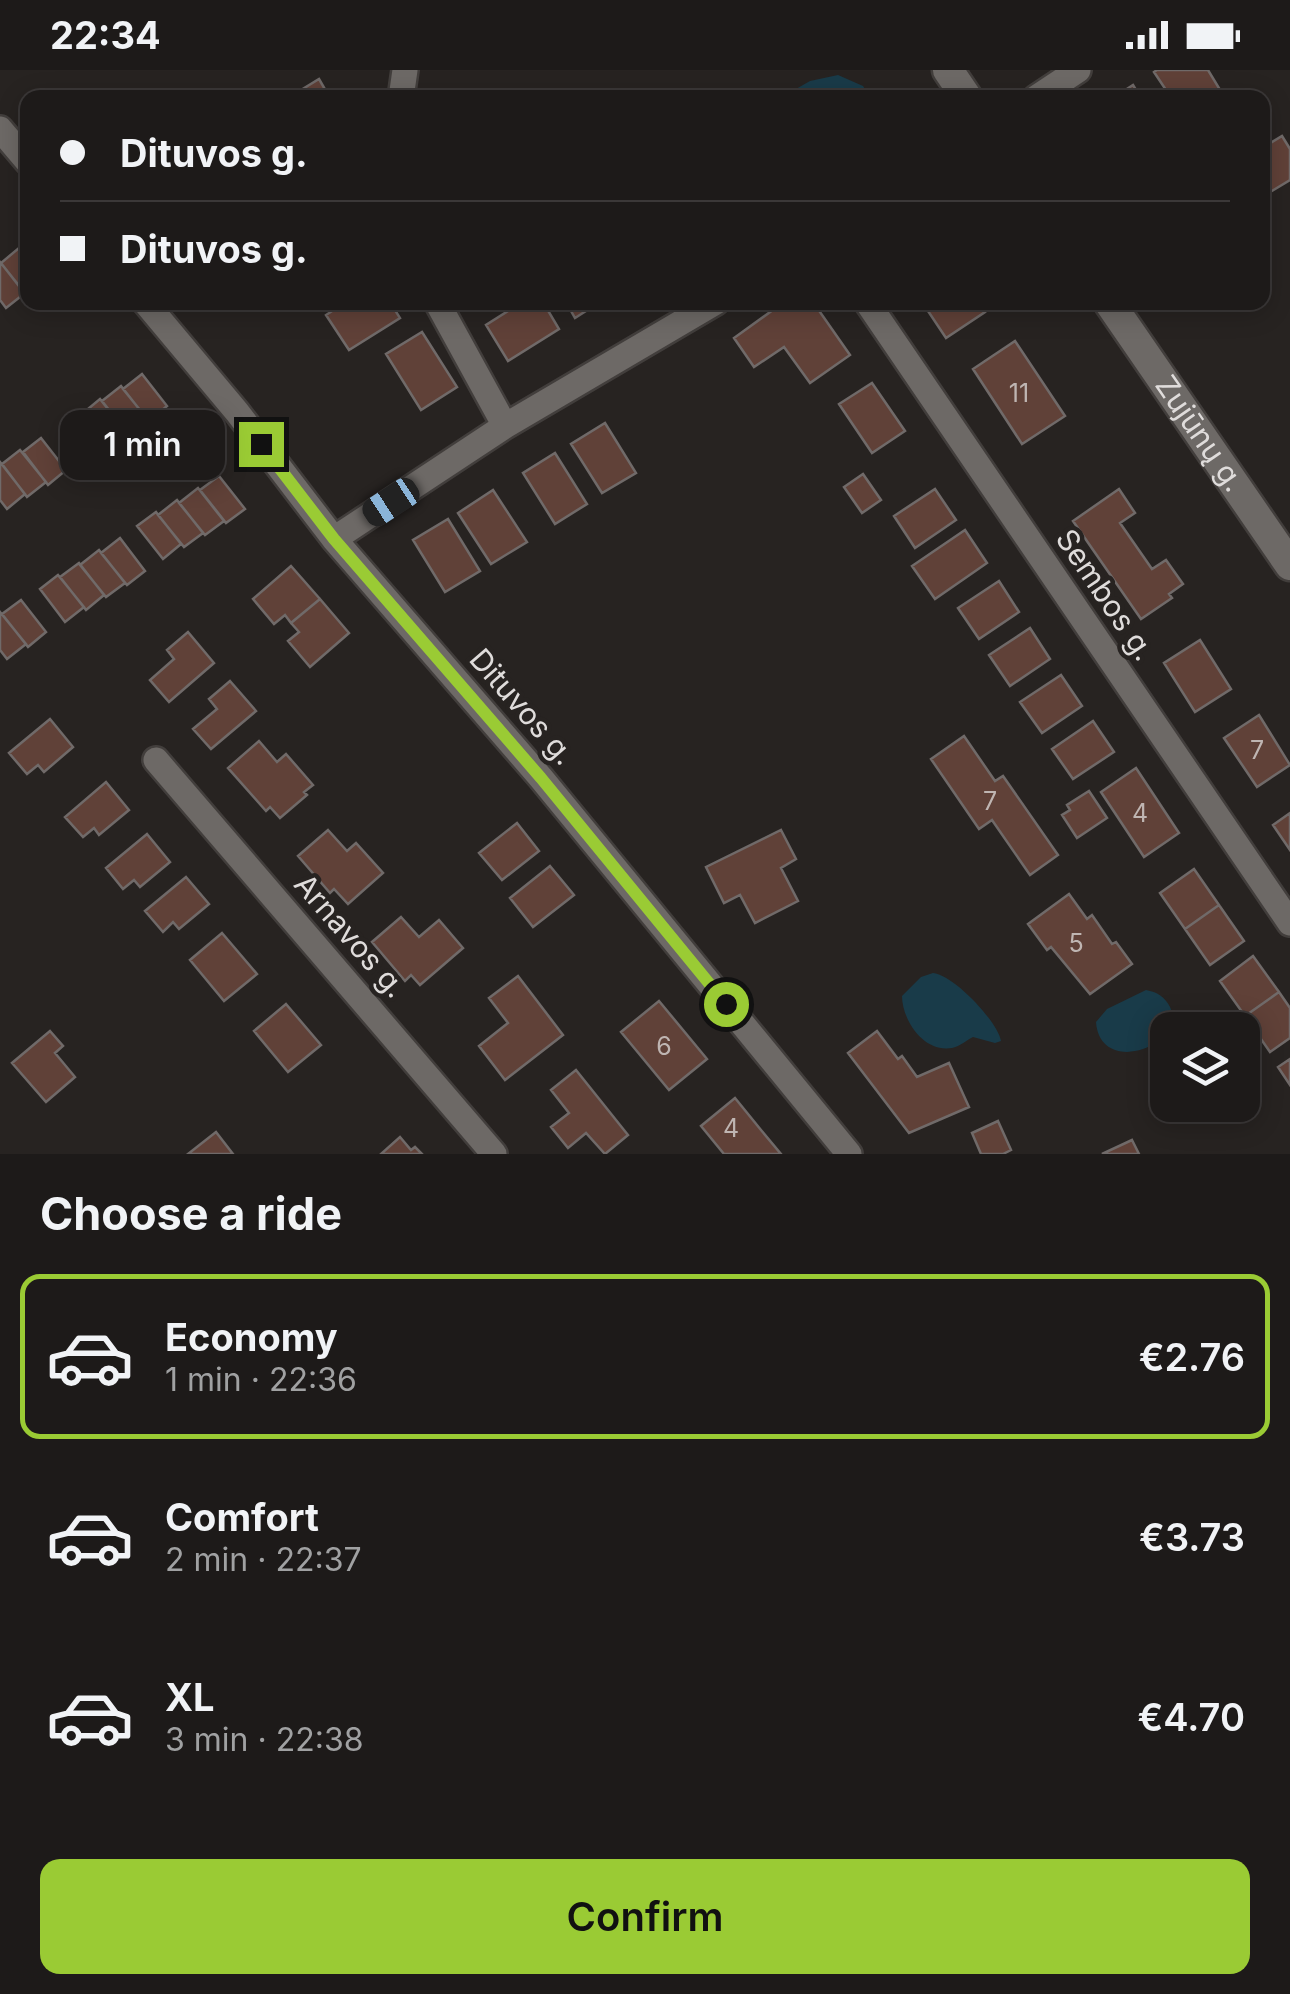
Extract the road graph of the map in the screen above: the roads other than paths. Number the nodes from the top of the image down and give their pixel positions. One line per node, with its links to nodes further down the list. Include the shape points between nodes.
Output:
1 (1078, 70): 2 (street)
2 (1048, 90)
3 (0, 129): 4 (street)
4 (20, 153)
5 (153, 310): 11 (street, Dituvos g.)
6 (441, 310): 10 (street)
7 (702, 310): 10 (street)
8 (872, 310): 14 (street, Sembos g.)
9 (1114, 310): 12 (main road, Zujūnų g.)
10 (505, 426): 11 (street)
11 (334, 539): 16 (street, Dituvos g., via 541,778)
12 (1290, 565)
13 (156, 760): 15 (street, Arnavos g.)
14 (1290, 923)
15 (494, 1154)
16 (849, 1154)

